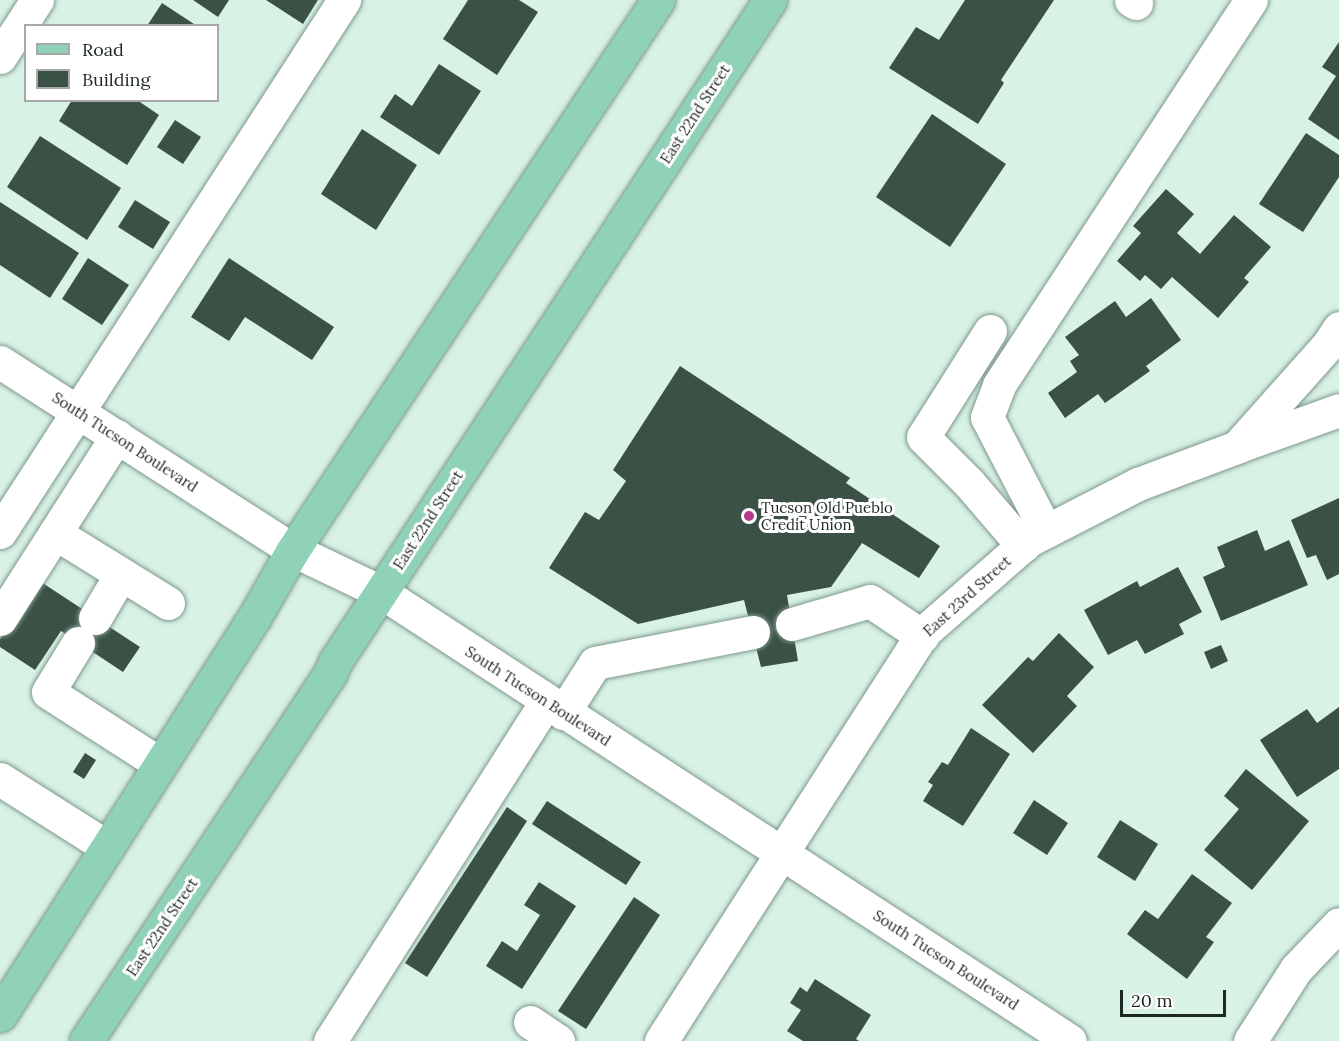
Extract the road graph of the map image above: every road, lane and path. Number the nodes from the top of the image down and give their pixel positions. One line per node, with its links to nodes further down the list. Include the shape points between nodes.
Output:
1 (36, 0): 6 (street)
2 (344, 0): 11 (street)
3 (658, 0): 17 (main road)
4 (770, 0): 19 (main road, East 22nd Street)
5 (1251, 0): 16 (street, via 999,385 987,417)
6 (0, 57)
7 (1339, 328): 13 (street, East 23rd Street)
8 (990, 330): 16 (street, via 923,437 969,483)
9 (0, 362): 11 (street, South Tucson Boulevard)
10 (1339, 410): 13 (street)
11 (78, 411): 12 (street, South Tucson Boulevard); 14 (street)
12 (117, 436): 15 (street); 17 (street, South Tucson Boulevard)
13 (1237, 447): 16 (street, East 23rd Street, via 1138,484)
14 (0, 532)
15 (55, 533): 18 (street); 21 (street)
16 (1034, 538): 24 (street, East 23rd Street)
17 (293, 550): 19 (street, South Tucson Boulevard); 26 (main road)
18 (121, 574): 20 (street); 26 (street, via 48,692)
19 (381, 592): 25 (street, South Tucson Boulevard); 33 (main road, East 22nd Street)
20 (168, 603)
21 (0, 619)
22 (792, 624): 24 (street, via 870,601)
23 (753, 632): 25 (street, via 595,663)
24 (922, 636): 29 (street, East 23rd Street)
25 (555, 707): 29 (street, South Tucson Boulevard); 34 (street)
26 (160, 764): 28 (main road)
27 (0, 779): 28 (street)
28 (107, 847): 31 (main road)
29 (782, 853): 36 (street, East 23rd Street); 37 (street, South Tucson Boulevard)
30 (1339, 924): 38 (street, via 1296,969)
31 (0, 1015)
32 (530, 1022): 35 (street)
33 (86, 1041)
34 (330, 1041)
35 (558, 1041)
36 (661, 1041)
37 (1070, 1041)
38 (1250, 1041)

